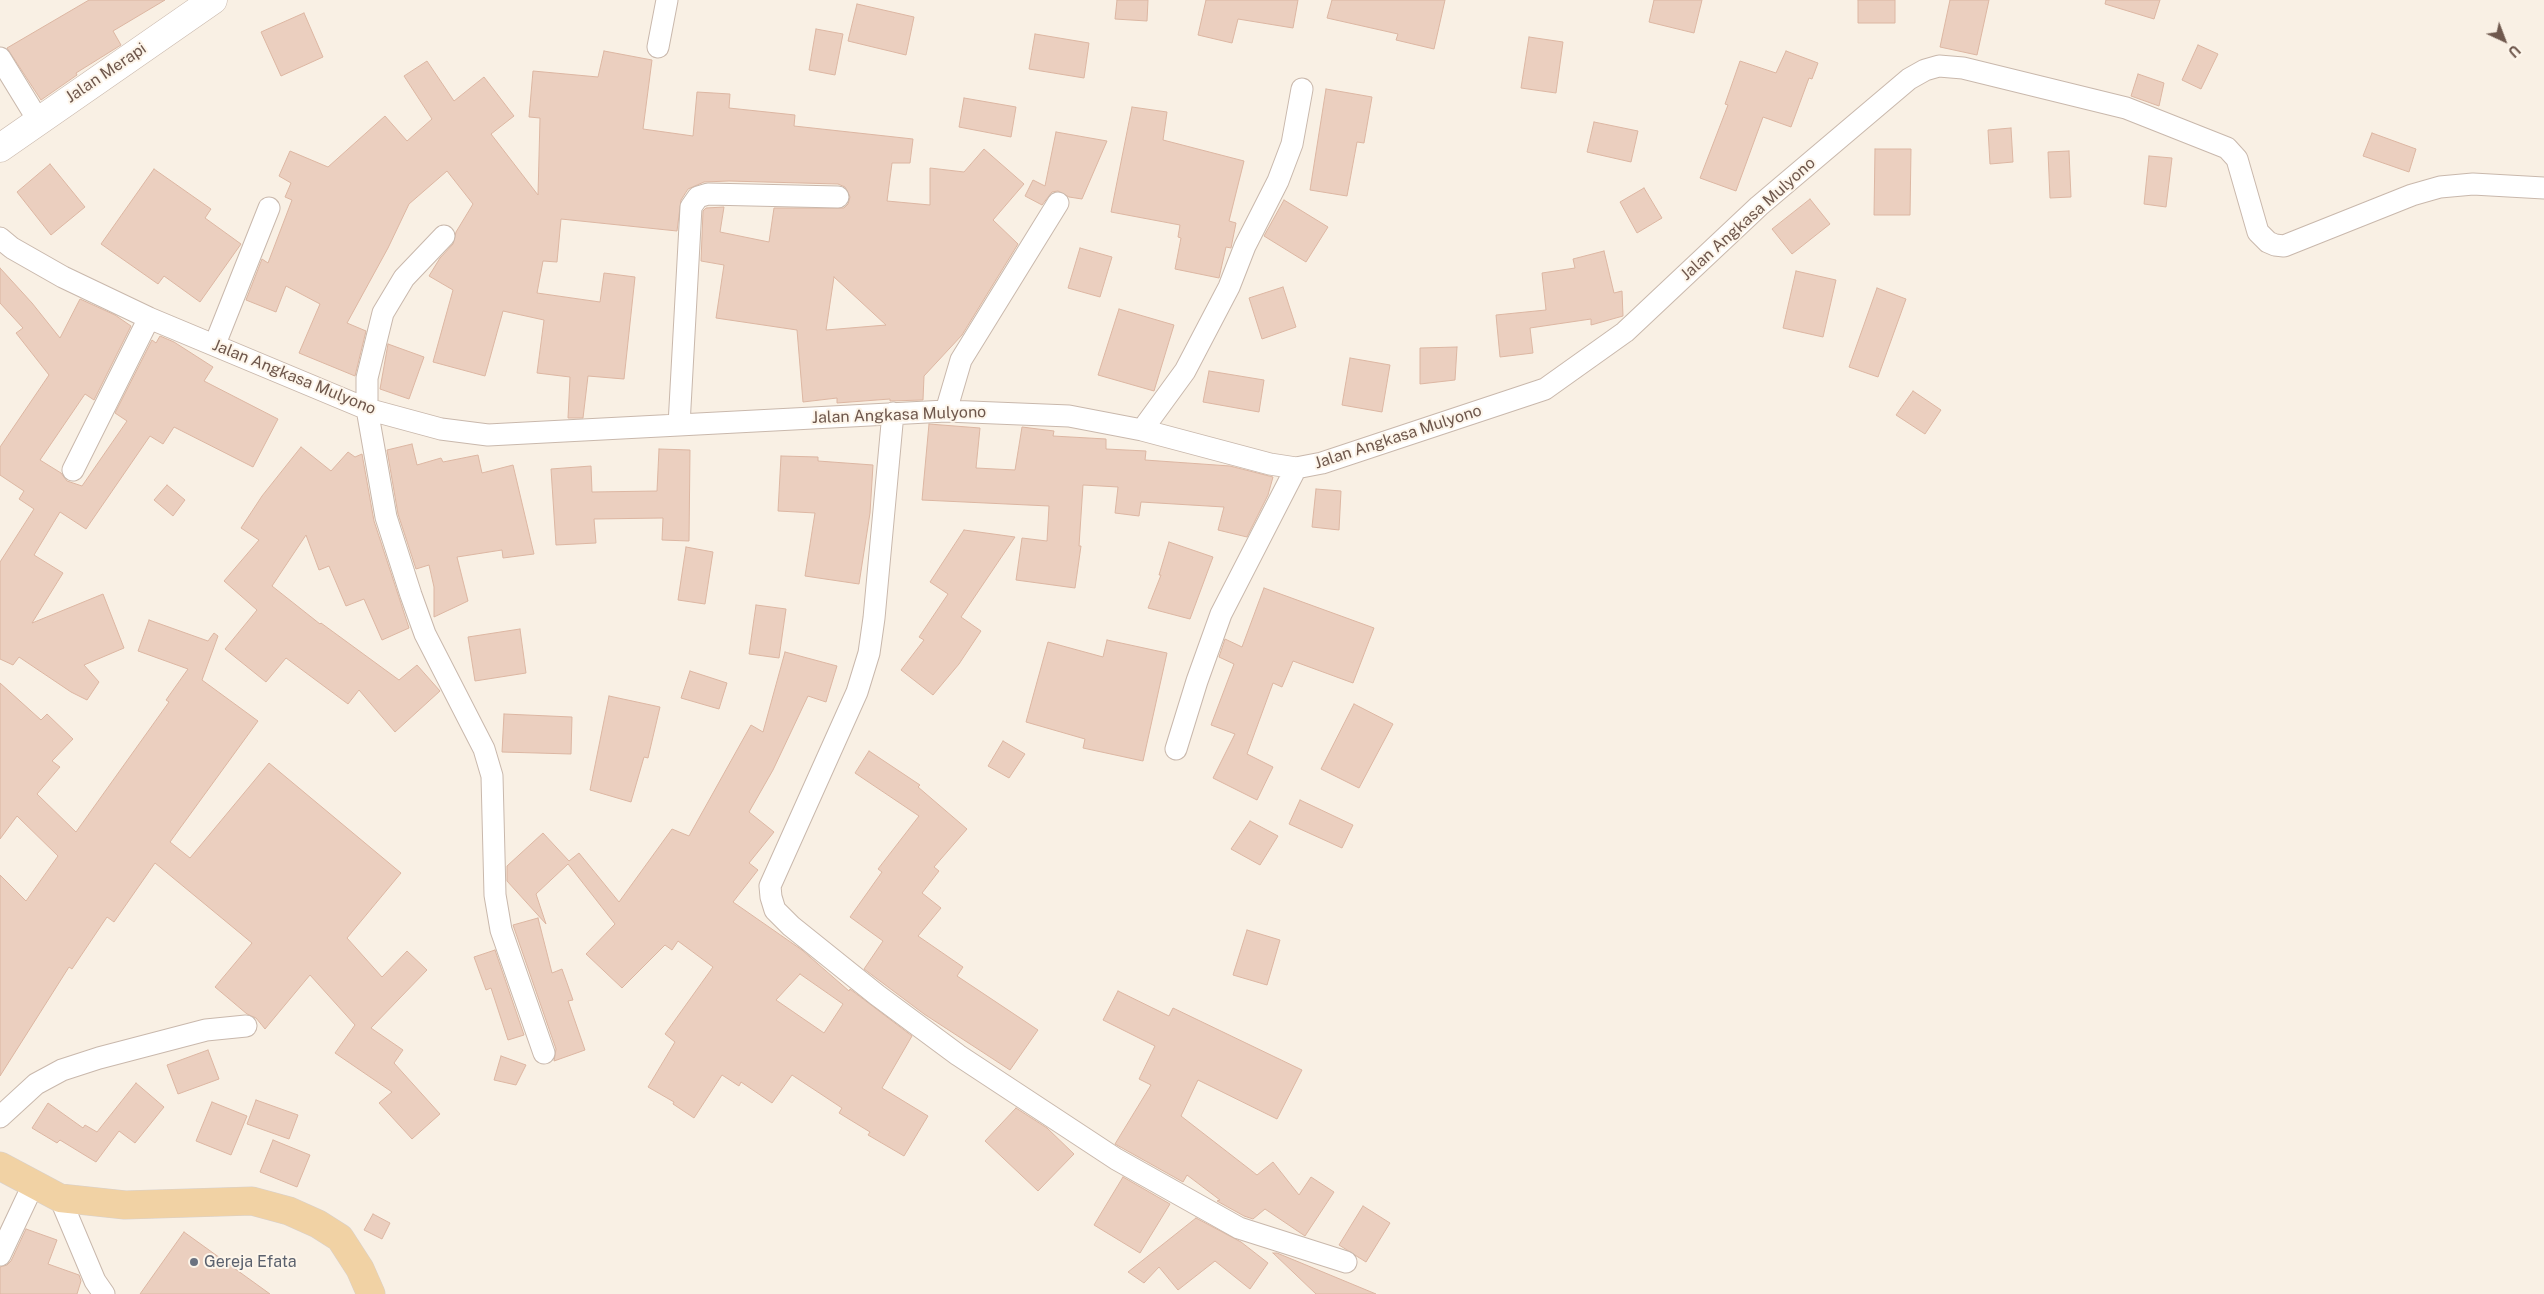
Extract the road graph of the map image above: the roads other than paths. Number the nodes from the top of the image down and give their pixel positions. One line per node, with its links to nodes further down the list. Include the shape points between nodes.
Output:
1 (213, 0): 6 (street, Jalan Merapi)
2 (667, 0): 3 (street)
3 (658, 47)
4 (0, 58): 6 (street)
5 (1302, 90): 20 (street, via 1292,144 1229,287 1185,371)
6 (38, 120): 7 (street, Jalan Merapi)
7 (0, 148)
8 (2544, 188): 21 (street, Jalan Angkasa Mulyono, via 2473,184 2440,187 2284,246 2275,245 2258,232 2237,158 2228,148 2126,108 1963,68 1939,66 1909,79 1759,206 1625,332 1545,389 1322,463)
9 (838, 197): 19 (street, via 708,194 698,197 691,207)
10 (1058, 203): 17 (street, via 961,360)
11 (268, 208): 15 (street)
12 (444, 236): 16 (street, via 404,278 383,313 367,378)
13 (0, 238): 14 (street, Jalan Angkasa Mulyono, via 63,277)
14 (149, 318): 15 (street, Jalan Angkasa Mulyono); 22 (street)
15 (215, 344): 16 (street, Jalan Angkasa Mulyono)
16 (367, 409): 19 (street, Jalan Angkasa Mulyono, via 441,429 488,435); 25 (street, via 386,518 411,595 425,634 470,719 492,776 495,895 501,930)
17 (946, 411): 18 (street, Jalan Angkasa Mulyono); 20 (street, Jalan Angkasa Mulyono, via 1068,416)
18 (893, 412): 19 (street, Jalan Angkasa Mulyono); 31 (street, via 868,653 857,692 770,886 776,910 791,926 877,995 958,1055 1116,1159 1239,1228)
19 (678, 425)
20 (1142, 430): 21 (street, Jalan Angkasa Mulyono)
21 (1296, 468): 23 (street, via 1221,614 1196,681)
22 (72, 470)
23 (1176, 749)
24 (246, 1026): 26 (street, via 206,1030 62,1070 36,1084)
25 (544, 1053)
26 (0, 1117)
27 (0, 1166): 28 (main road)
28 (33, 1185): 29 (main road); 30 (street)
29 (60, 1198): 32 (street, via 92,1274); 33 (main road, via 125,1205 252,1201 289,1211 340,1238)
30 (0, 1255)
31 (1346, 1262)
32 (104, 1294)
33 (371, 1294)

